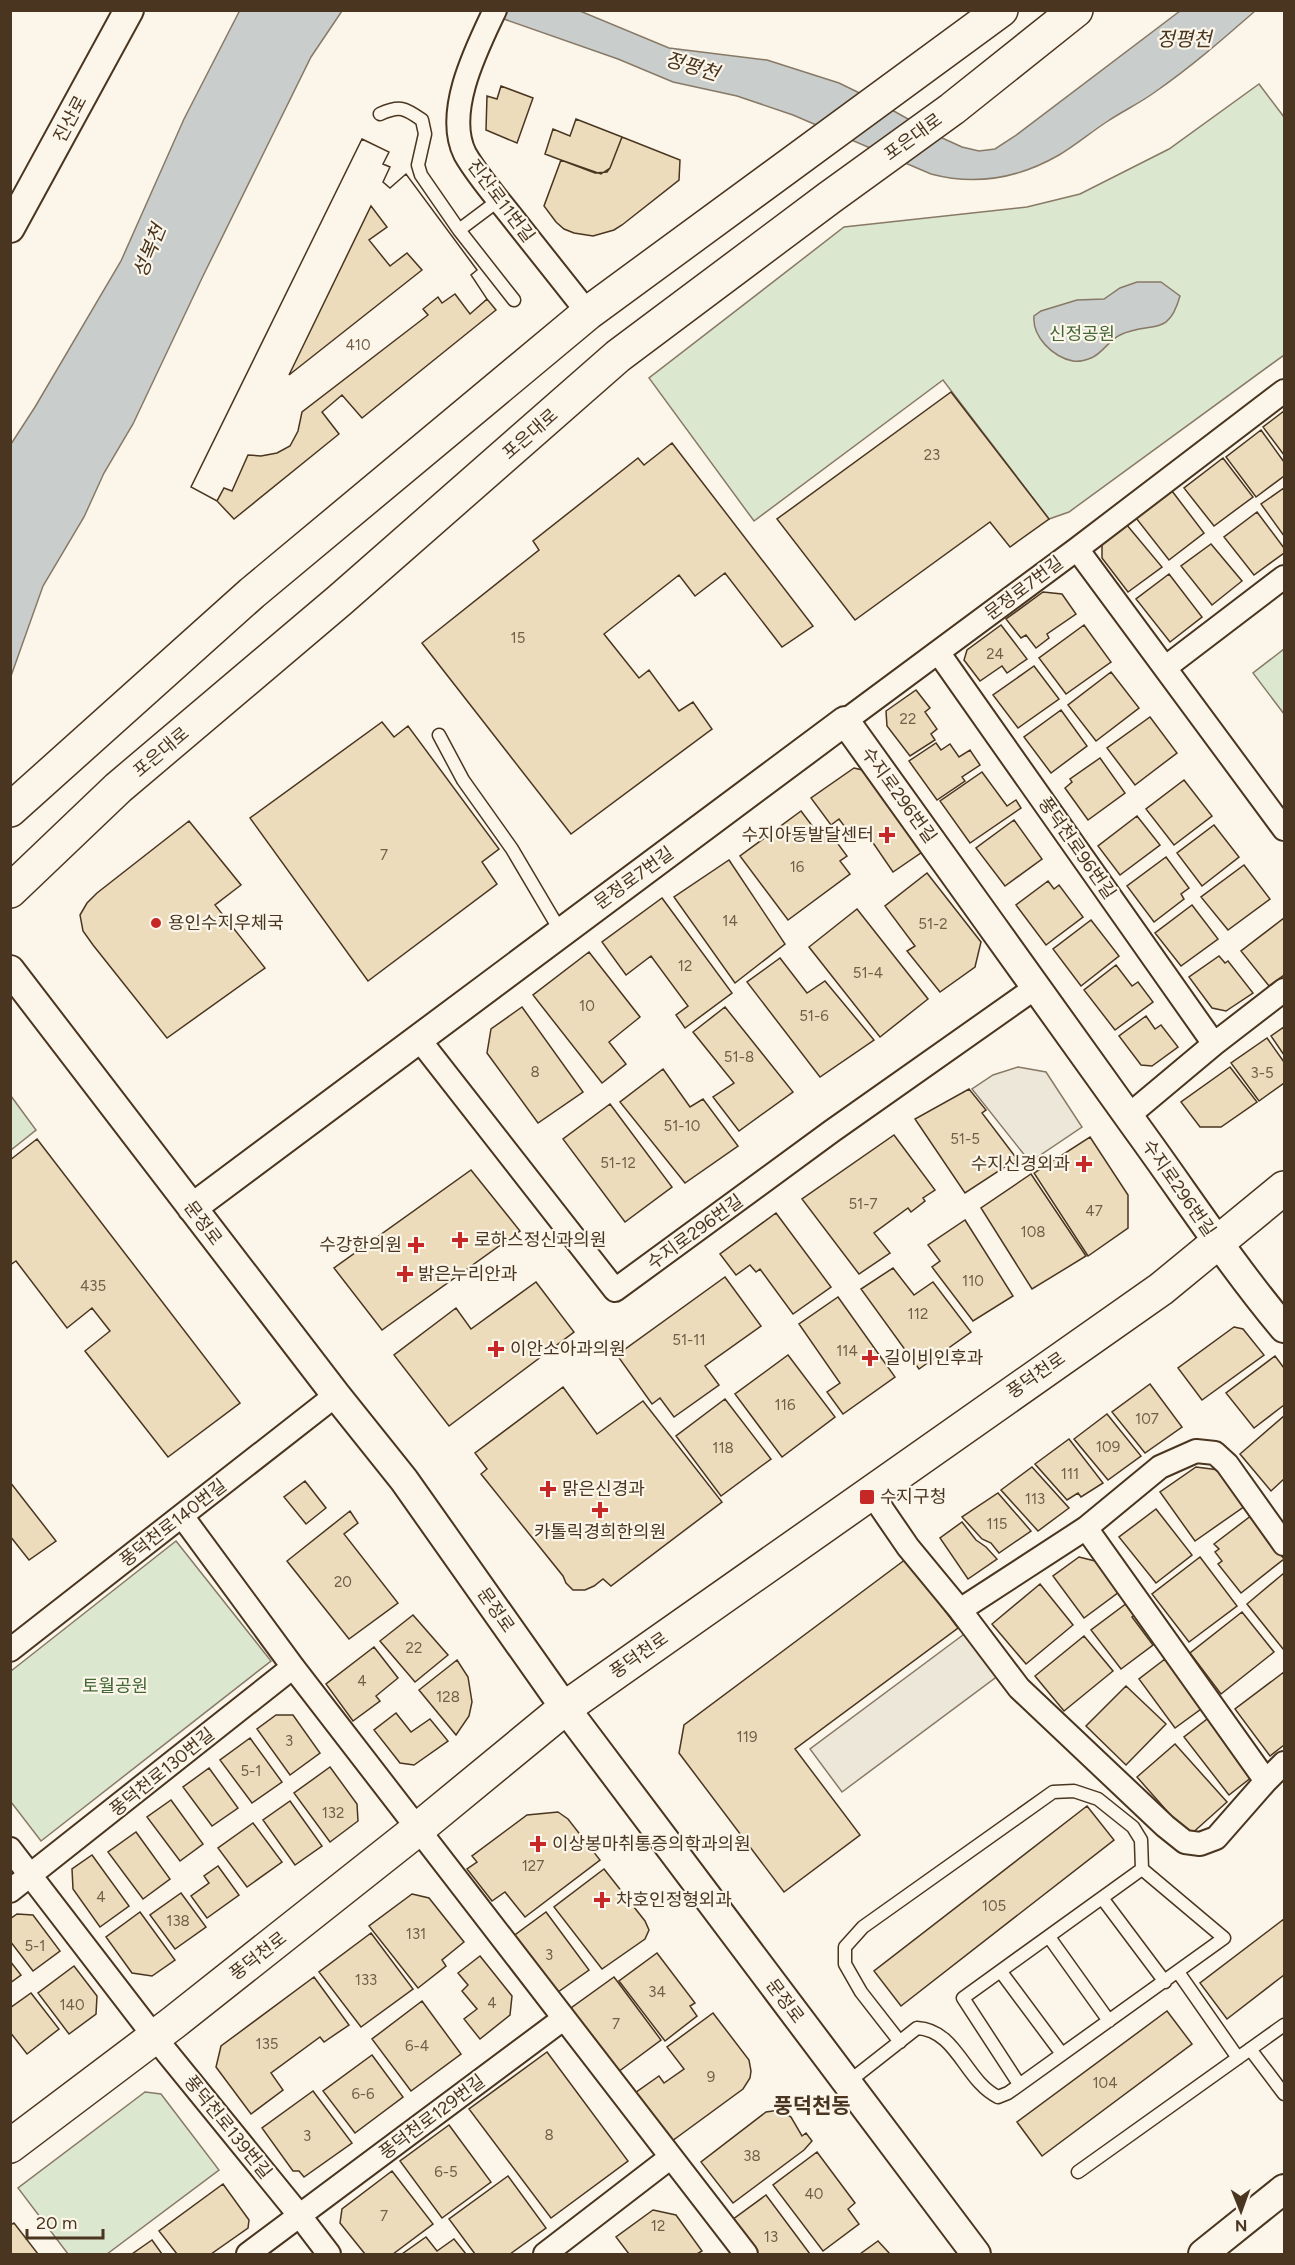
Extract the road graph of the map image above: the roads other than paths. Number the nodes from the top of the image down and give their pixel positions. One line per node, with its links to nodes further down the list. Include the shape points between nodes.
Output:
1 (129, 10): 7 (street, 진산로)
2 (495, 10): 6 (street, 진산로11번길, via 465,79 460,129 464,151)
3 (1001, 10): 10 (main road)
4 (1076, 10): 20 (main road, 포은대로, via 952,109 618,356 118,788)
5 (380, 114): 8 (lane, via 394,108 408,110 422,120 425,134 418,165 420,175)
6 (499, 200): 8 (lane); 10 (street, 진산로11번길)
7 (10, 228)
8 (459, 230): 9 (lane)
9 (514, 300)
10 (588, 313): 18 (main road, via 252,593)
11 (1284, 391): 12 (street)
12 (1077, 549): 14 (street, 문정로7번길); 15 (street)
13 (1284, 577): 15 (street)
14 (938, 652): 16 (street, 문정로7번길); 26 (street, 풍덕천로96번길)
15 (1166, 667): 19 (street)
16 (845, 721): 21 (street, 문정로7번길); 23 (street, 수지로296번길)
17 (439, 735): 21 (lane, via 463,780 512,849)
18 (10, 810)
19 (1284, 829)
20 (10, 891)
21 (561, 932): 25 (street, 문정로7번길)
22 (10, 970): 29 (street, 문정로)
23 (1035, 988): 25 (street, 수지로296번길, via 615,1290); 27 (street, 수지로296번길)
24 (1284, 990): 26 (street)
25 (418, 1038): 29 (street, 문정로7번길)
26 (1214, 1044): 27 (street)
27 (1128, 1116): 30 (street, 수지로296번길)
28 (1284, 1188): 30 (main road, 풍덕천로)
29 (192, 1208): 32 (street, 문정로)
30 (1217, 1241): 31 (street, 수지로296번길); 33 (main road, 풍덕천로, via 1161,1289)
31 (1284, 1328)
32 (336, 1395): 34 (street, 풍덕천로140번길); 40 (street, 문정로, via 404,1480)
33 (871, 1493): 37 (street, via 908,1547); 40 (main road, 풍덕천로)
34 (182, 1516): 38 (street, 풍덕천로140번길); 39 (street)
35 (1086, 1528): 36 (street, via 1160,1467 1196,1451 1215,1453 1227,1464); 37 (street); 42 (street)
36 (1284, 1544)
37 (960, 1610): 42 (street, via 1019,1688 1185,1842 1200,1844 1216,1838)
38 (10, 1650)
39 (293, 1667): 43 (street); 46 (street, 풍덕천로130번길)
40 (565, 1708): 43 (main road, 풍덕천로); 61 (street, 문정로)
41 (1284, 1763): 42 (street)
42 (1266, 1781)
43 (418, 1829): 53 (street); 56 (main road, 풍덕천로)
44 (10, 1849): 46 (street)
45 (1142, 1869): 48 (lane); 51 (lane, via 1224,1938); 57 (lane, via 1141,1840 1133,1827 1098,1799 1074,1791 1053,1792 863,1927 845,1947 845,1964 861,1992)
46 (31, 1876): 47 (street); 56 (street)
47 (10, 1891)
48 (1102, 1898): 49 (lane); 52 (lane)
49 (1049, 1937): 50 (lane); 54 (lane)
50 (1001, 1972): 59 (lane); 62 (lane, via 963,1998)
51 (1178, 1972): 52 (lane); 60 (lane)
52 (1165, 1982): 54 (lane)
53 (563, 2019): 65 (street); 68 (street, 풍덕천로129번길)
54 (1109, 2021): 59 (lane)
55 (1284, 2025): 58 (lane)
56 (155, 2037): 64 (main road, 풍덕천로); 68 (street, 풍덕천로139번길)
57 (900, 2042): 61 (lane); 62 (lane, via 917,2028 930,2029 944,2038 986,2091 998,2097)
58 (1250, 2049): 60 (lane); 63 (lane)
59 (1062, 2054): 62 (lane)
60 (1238, 2058): 66 (lane)
61 (847, 2083): 73 (street, 문정로)
62 (1019, 2084)
63 (1284, 2094)
64 (10, 2146)
65 (670, 2157): 71 (street); 72 (street)
66 (1078, 2172)
67 (1284, 2189): 74 (street)
68 (300, 2216): 69 (street); 70 (street, 풍덕천로139번길)
69 (248, 2254)
70 (329, 2254)
71 (545, 2254)
72 (746, 2254)
73 (976, 2254)
74 (1203, 2254)

